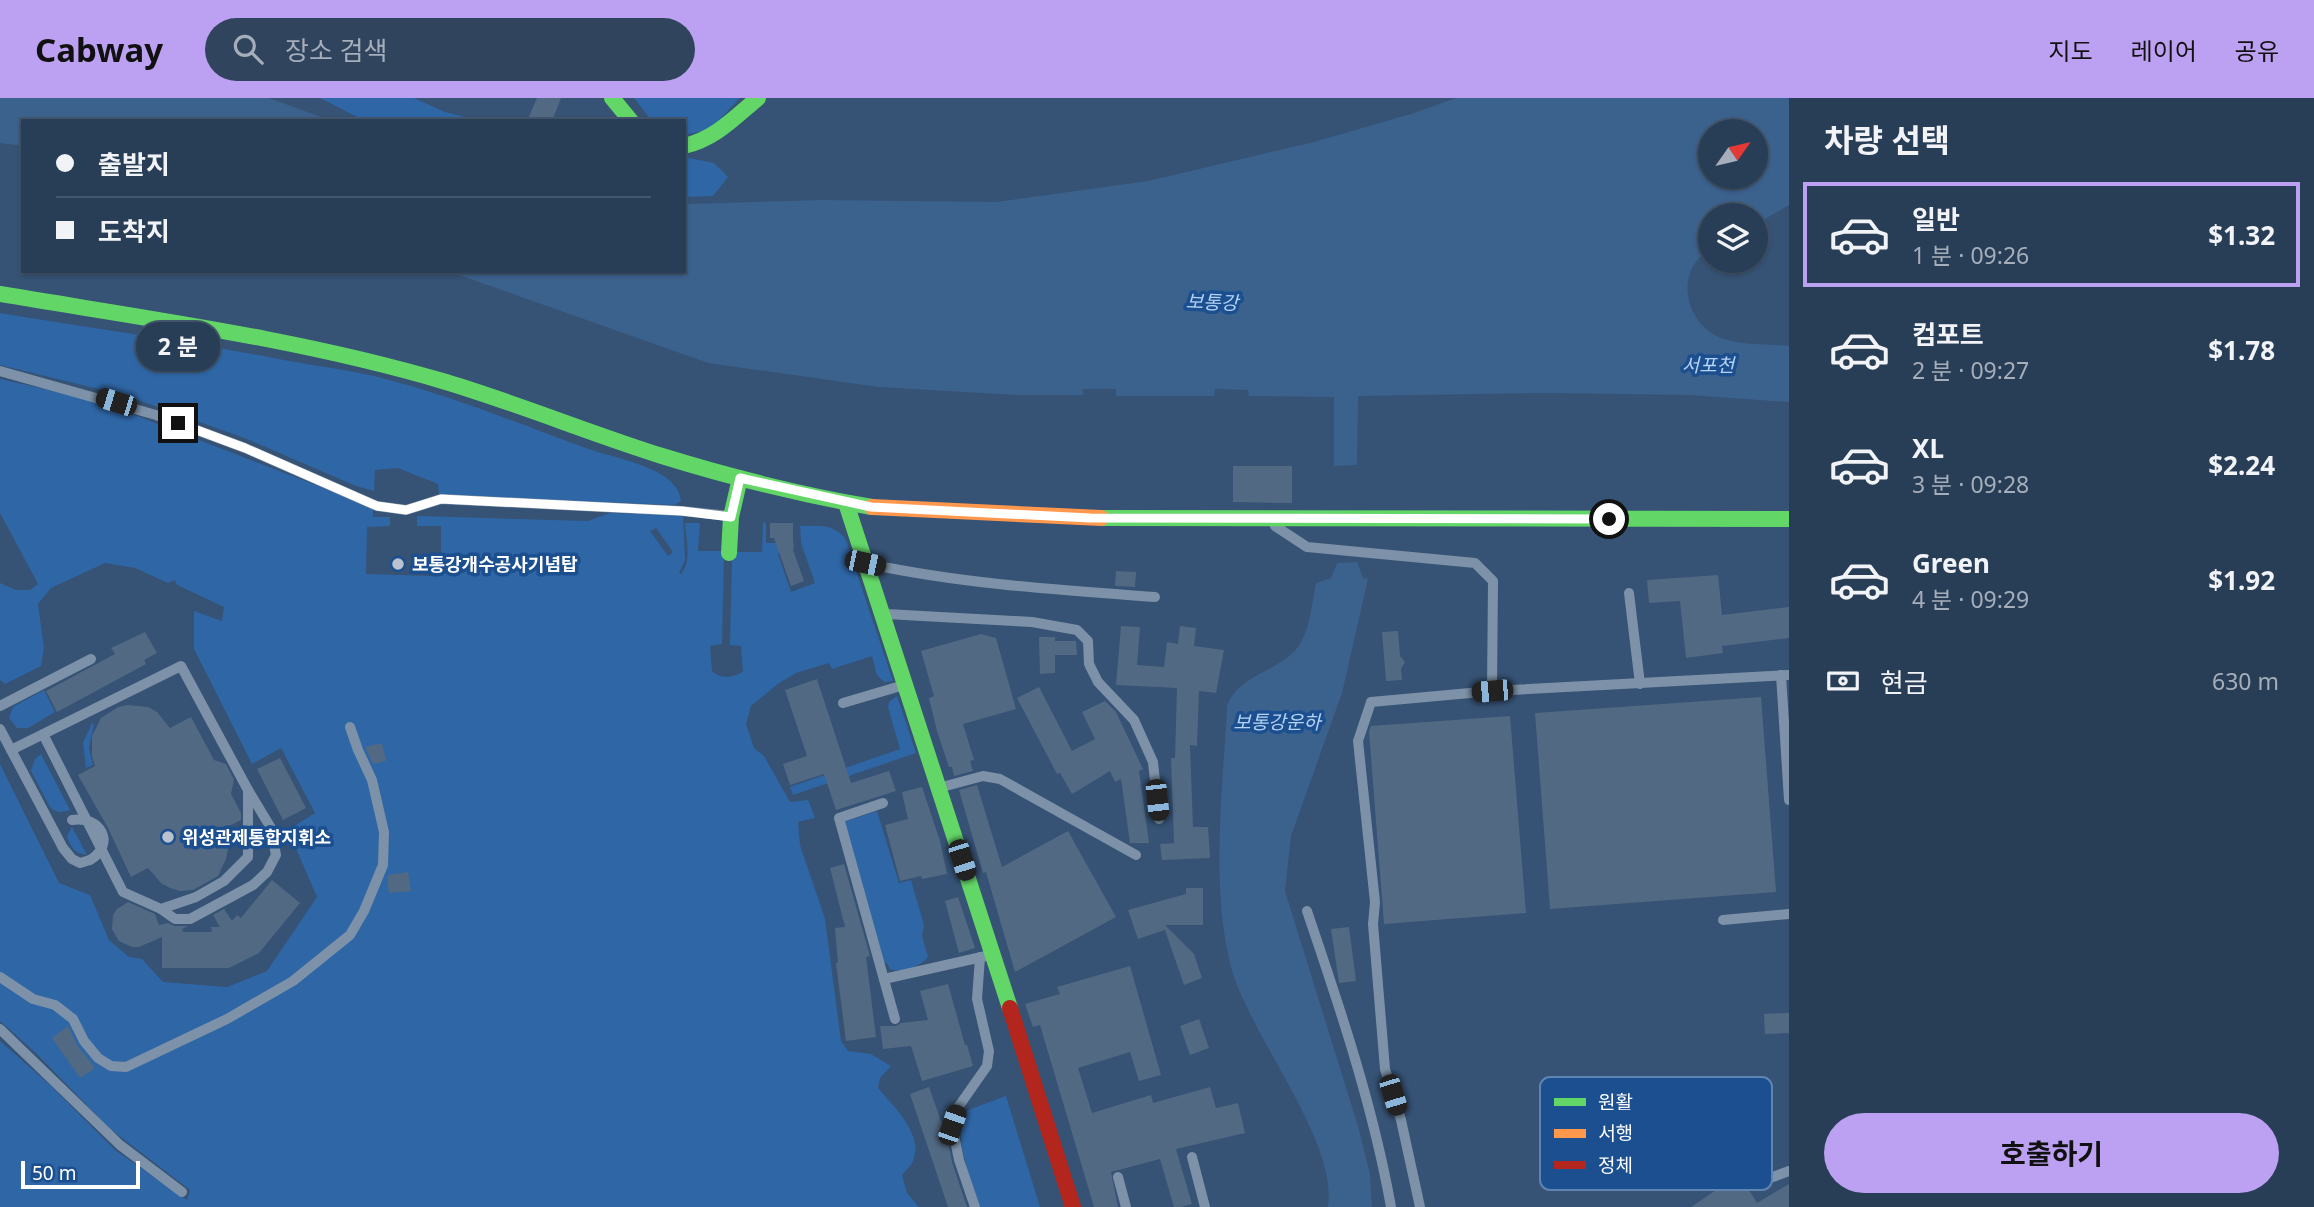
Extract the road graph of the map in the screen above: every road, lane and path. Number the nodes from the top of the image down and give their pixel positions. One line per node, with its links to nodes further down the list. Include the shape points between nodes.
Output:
1 (612, 98): 3 (main road)
2 (758, 98): 4 (main road, via 703,143)
3 (629, 119)
4 (686, 146)
5 (0, 294): 7 (main road, via 372,362)
6 (0, 371): 9 (lane, via 156,415 377,506 406,510 441,499)
7 (740, 478): 8 (main road); 9 (main road)
8 (846, 503): 10 (main road, via 1090,518); 13 (main road)
9 (731, 517): 12 (main road)
10 (1263, 517): 11 (main road); 21 (lane, via 1307,547 1475,563 1493,581)
11 (1789, 519)
12 (729, 553)
13 (865, 563): 15 (lane, via 1062,591); 16 (main road)
14 (1629, 593): 19 (lane)
15 (1155, 597)
16 (882, 613): 20 (main road); 32 (lane, via 1032,622 1077,630 1088,641 1089,664 1098,682 1134,720 1153,762)
17 (91, 659): 23 (lane)
18 (1785, 675): 19 (lane); 30 (lane)
19 (1640, 684): 21 (lane)
20 (905, 685): 22 (lane); 28 (main road)
21 (1492, 691): 54 (lane, via 1371,702 1358,741 1385,1069)
22 (843, 703)
23 (0, 706)
24 (350, 727): 40 (lane, via 379,803 383,865 350,935 293,981 227,1019 126,1067 111,1066 98,1058 73,1019 55,1005 33,999)
25 (0, 729): 27 (lane)
26 (43, 734): 27 (lane); 29 (lane, via 181,666); 35 (lane, via 124,892)
27 (11, 750): 33 (lane)
28 (938, 788): 34 (lane, via 983,776 1000,779); 39 (main road)
29 (248, 790): 35 (lane, via 248,857 224,881 197,897); 35 (lane, via 271,828 276,856 267,872 253,885 190,919 175,919)
30 (1789, 800)
31 (883, 803): 41 (lane, via 839,818)
32 (1159, 819)
33 (54, 828): 33 (lane, bridge, via 72,820 91,821 104,839 104,848 80,863 63,848)
34 (1136, 855)
35 (161, 909)
36 (1307, 911): 53 (lane, via 1346,1026)
37 (1789, 914): 38 (lane)
38 (1723, 920)
39 (987, 956): 41 (lane); 49 (lane, via 977,999 989,1051 987,1066 959,1106 952,1125); 50 (main road)
40 (0, 977)
41 (884, 979): 42 (lane)
42 (895, 1019)
43 (0, 1029): 48 (lane, via 120,1145)
44 (1192, 1157): 52 (lane)
45 (1789, 1171): 47 (lane)
46 (1118, 1177): 51 (lane)
47 (1772, 1177)
48 (182, 1192)
49 (975, 1207)
50 (1073, 1207)
51 (1126, 1207)
52 (1205, 1207)
53 (1391, 1207)
54 (1420, 1207)

